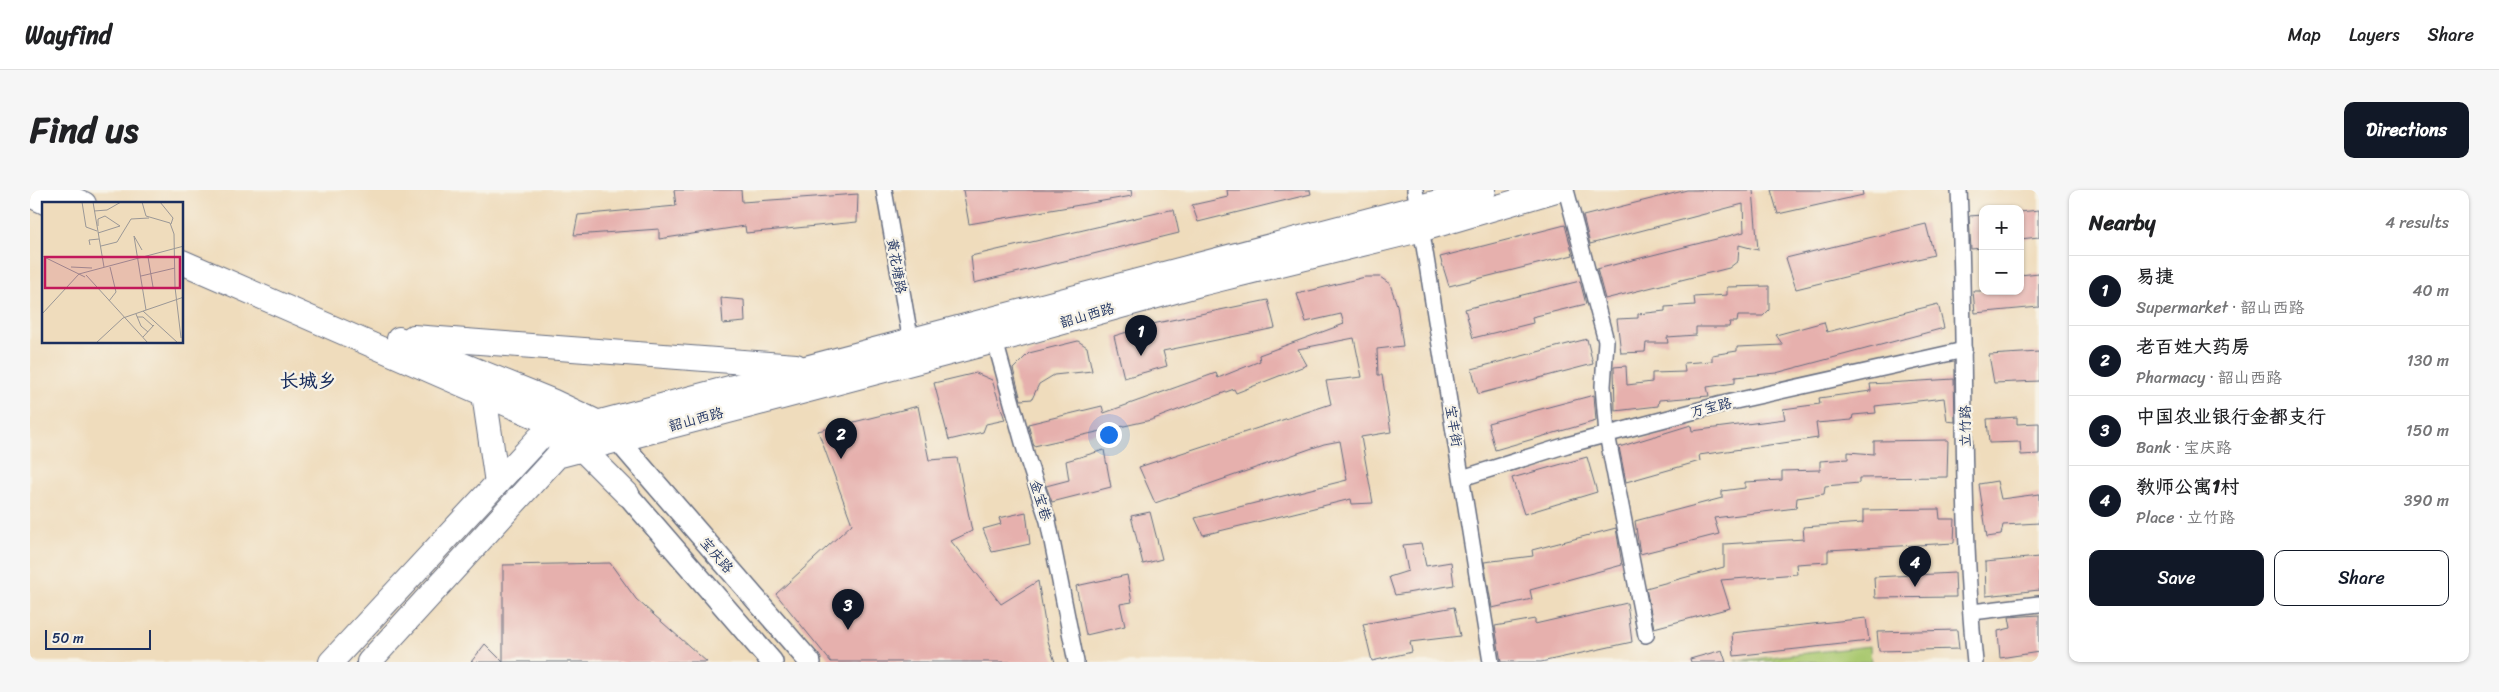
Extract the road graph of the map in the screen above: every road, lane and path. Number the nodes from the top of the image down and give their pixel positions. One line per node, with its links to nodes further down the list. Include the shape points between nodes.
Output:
1 (52, 190): 9 (main road)
2 (884, 190): 15 (street, 黄花塘路)
3 (1484, 190): 10 (main road, 韶山西路)
4 (1556, 190): 10 (main road, 韶山西路)
5 (1566, 190): 20 (street, via 1606,341 1603,386)
6 (1959, 190): 16 (street, 立竹路)
7 (30, 195): 8 (main road)
8 (45, 202)
9 (79, 202)
10 (1418, 209): 14 (main road, 韶山西路, via 1204,283); 15 (main road, 韶山西路); 23 (street, 宝丰街)
11 (184, 247): 13 (main road)
12 (184, 263): 18 (main road)
13 (390, 335): 17 (main road); 21 (main road)
14 (995, 341): 21 (main road, 韶山西路); 33 (street, 金宝巷, via 1048,521)
15 (911, 342): 17 (main road, 韶山西路)
16 (1964, 350): 20 (street, 万宝路, via 1722,404); 27 (street, 立竹路, via 1966,513)
17 (815, 367): 21 (main road, 韶山西路)
18 (484, 394): 19 (main road); 24 (main road)
19 (564, 431): 21 (main road); 22 (main road); 24 (main road, via 539,438)
20 (1607, 434): 23 (street, 万宝路); 28 (street)
21 (615, 437): 22 (main road); 32 (street, 宝庆路)
22 (584, 449): 25 (main road); 30 (main road, via 557,456)
23 (1462, 478): 34 (street, 宝丰街)
24 (497, 483): 29 (main road)
25 (627, 494): 31 (street, 宝庆路)
26 (2039, 604): 27 (street)
27 (1972, 612): 35 (street, 立竹路)
28 (1646, 635)
29 (331, 662)
30 (370, 662)
31 (772, 662)
32 (810, 662)
33 (1076, 662)
34 (1491, 662)
35 (1975, 662)

